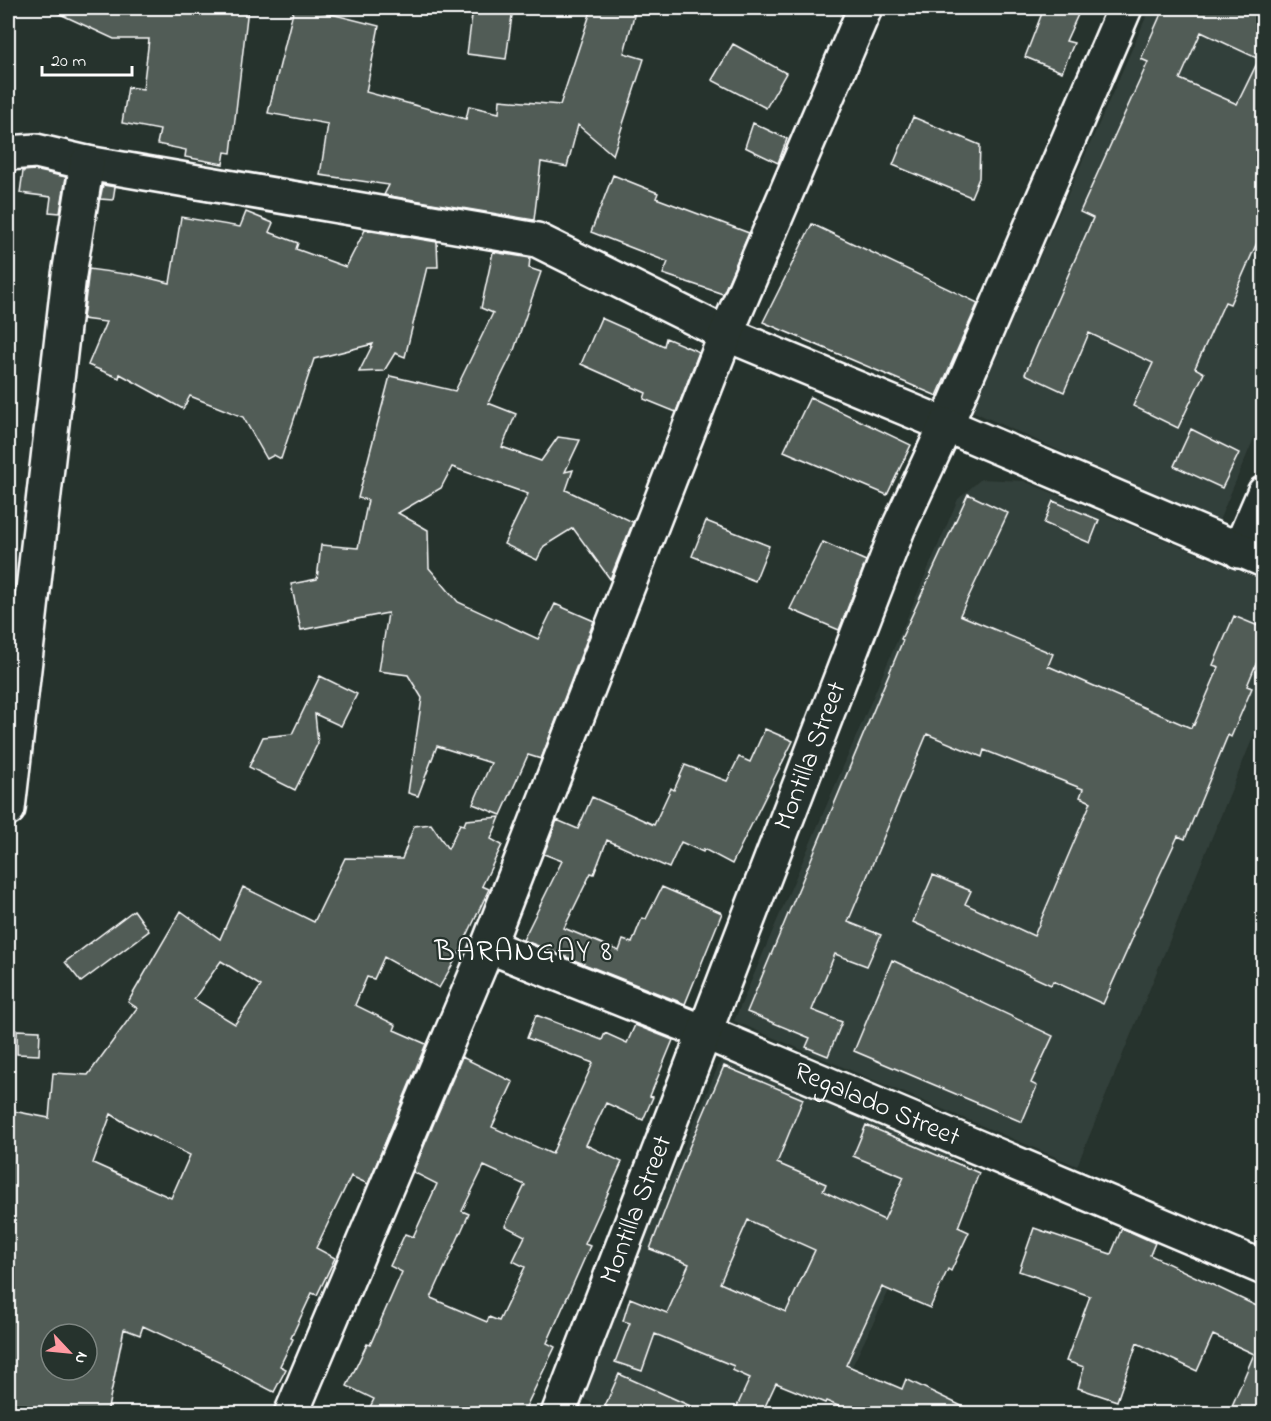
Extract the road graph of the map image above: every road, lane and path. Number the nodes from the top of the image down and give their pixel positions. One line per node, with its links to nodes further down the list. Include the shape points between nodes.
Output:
1 (866, 8): 5 (street)
2 (1125, 8): 6 (street, Montilla Street)
3 (22, 152): 4 (street)
4 (87, 163): 5 (street, via 537,240); 9 (street, via 69,276)
5 (726, 334): 6 (street); 10 (street)
6 (946, 424): 8 (street); 11 (street, Montilla Street, via 898,529)
7 (1263, 493): 8 (street)
8 (1251, 556)
9 (8, 809)
10 (488, 946): 11 (street, Regalado Street); 13 (street)
11 (704, 1032): 12 (street, Regalado Street); 14 (street, Montilla Street)
12 (1263, 1268)
13 (291, 1413)
14 (558, 1413)

